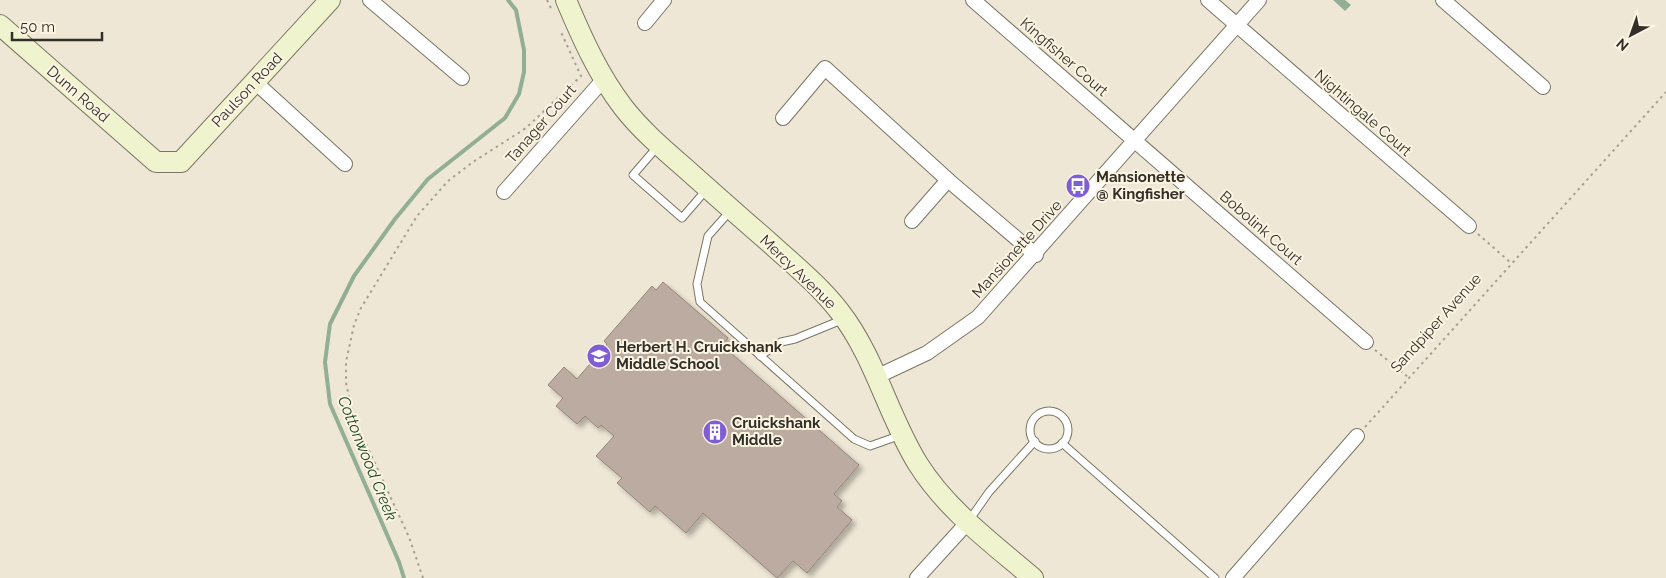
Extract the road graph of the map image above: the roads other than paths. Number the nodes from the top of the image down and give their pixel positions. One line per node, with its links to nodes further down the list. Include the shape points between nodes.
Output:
1 (330, 0): 14 (street, Paulson Road)
2 (370, 0): 12 (street)
3 (664, 0): 9 (street)
4 (973, 0): 17 (street, Kingfisher Court)
5 (1208, 0): 11 (street, Nightingale Court)
6 (1259, 0): 11 (street, Mansionette Drive)
7 (1443, 0): 15 (street)
8 (559, 6): 13 (street, Mercy Avenue)
9 (645, 23)
10 (0, 25): 19 (street, Dunn Road)
11 (1237, 25): 17 (street, Mansionette Drive); 26 (street, Nightingale Court)
12 (462, 78)
13 (604, 79): 18 (street, Mercy Avenue, via 624,108); 23 (street, Tanager Court)
14 (255, 82): 19 (street, Paulson Road, via 180,162); 20 (street)
15 (1543, 87)
16 (783, 118): 21 (street, via 825,68)
17 (1134, 139): 27 (street, Mansionette Drive); 29 (street, Bobolink Court)
18 (659, 145): 22 (street, Mercy Avenue); 22 (lane, via 633,175 682,218)
19 (156, 162)
20 (345, 164)
21 (948, 180): 25 (street); 27 (street)
22 (708, 188): 24 (street, Mercy Avenue)
23 (504, 192)
24 (731, 209): 28 (street, Mercy Avenue, via 813,282); 30 (lane, via 708,236 697,284 700,302)
25 (912, 221)
26 (1468, 226)
27 (1036, 255): 31 (street, Mansionette Drive, via 978,317 927,353)
28 (844, 319): 30 (lane, via 781,342); 31 (street, Mercy Avenue)
29 (1366, 342)
30 (760, 356): 32 (lane, via 854,439 870,446)
31 (876, 377): 32 (street, Mercy Avenue)
32 (902, 435): 36 (street, Mercy Avenue, via 940,494)
33 (1357, 436): 40 (street)
34 (1035, 441): 35 (lane, via 1051,448); 35 (lane, via 1032,423 1039,414 1051,411 1066,421 1068,433); 36 (lane)
35 (1062, 443): 39 (lane)
36 (968, 522): 37 (street); 38 (street, Mercy Avenue)
37 (917, 578)
38 (1033, 578)
39 (1216, 578)
40 (1233, 578)

